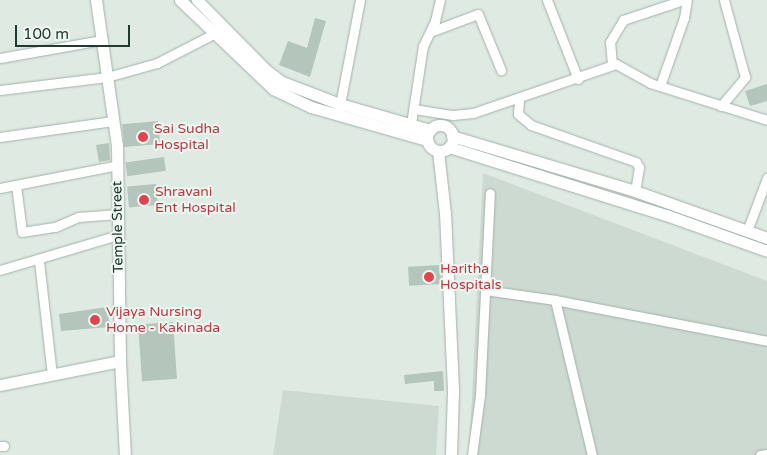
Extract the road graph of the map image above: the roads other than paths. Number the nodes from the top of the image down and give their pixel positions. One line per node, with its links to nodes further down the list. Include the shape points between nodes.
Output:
1 (96, 0): 13 (street, Temple Street)
2 (180, 0): 12 (street)
3 (196, 0): 10 (street)
4 (360, 0): 24 (street)
5 (440, 0): 11 (street)
6 (547, 0): 18 (street)
7 (682, 0): 15 (street, via 623,20 610,42)
8 (687, 0): 19 (street, via 684,18)
9 (724, 0): 22 (street, via 745,77)
10 (224, 27): 12 (street); 24 (street, via 282,82)
11 (430, 32): 16 (street, via 478,14); 23 (street, via 423,46)
12 (215, 35): 17 (street, via 156,62); 24 (street, via 273,89)
13 (102, 40): 14 (street); 17 (street, Temple Street)
14 (0, 58)
15 (612, 64): 18 (street); 19 (street)
16 (501, 70)
17 (107, 77): 20 (street); 26 (street, Temple Street)
18 (578, 79): 21 (street)
19 (660, 86): 22 (street)
20 (0, 90)
21 (519, 100): 23 (street, via 453,115); 35 (street, via 518,114 530,125 636,162 639,167)
22 (721, 106): 25 (street)
23 (414, 109): 27 (street)
24 (339, 110): 27 (street); 28 (street)
25 (767, 120)
26 (114, 121): 29 (street); 31 (street, Temple Street)
27 (412, 124): 28 (street)
28 (428, 135): 30 (street); 30 (street, via 440,125)
29 (0, 138)
30 (447, 145): 35 (street); 38 (street); 52 (street, via 445,213 453,381)
31 (118, 165): 33 (street); 37 (street, Temple Street)
32 (767, 178): 38 (street)
33 (16, 185): 34 (street); 37 (street, via 22,232 55,227 78,217)
34 (0, 188)
35 (635, 191): 38 (street)
36 (490, 193): 44 (street)
37 (118, 214): 39 (street, Temple Street)
38 (738, 232): 40 (street); 41 (street)
39 (118, 236): 42 (street); 47 (street, Temple Street)
40 (767, 238)
41 (767, 251)
42 (39, 261): 43 (street); 48 (street)
43 (0, 270)
44 (485, 290): 45 (street); 53 (street, via 480,396)
45 (555, 300): 46 (street); 54 (street)
46 (767, 341)
47 (120, 361): 48 (street); 51 (street, Temple Street)
48 (52, 375): 49 (street)
49 (0, 386)
50 (767, 454): 55 (street)
51 (126, 455)
52 (451, 455)
53 (472, 455)
54 (592, 455)
55 (760, 455)

